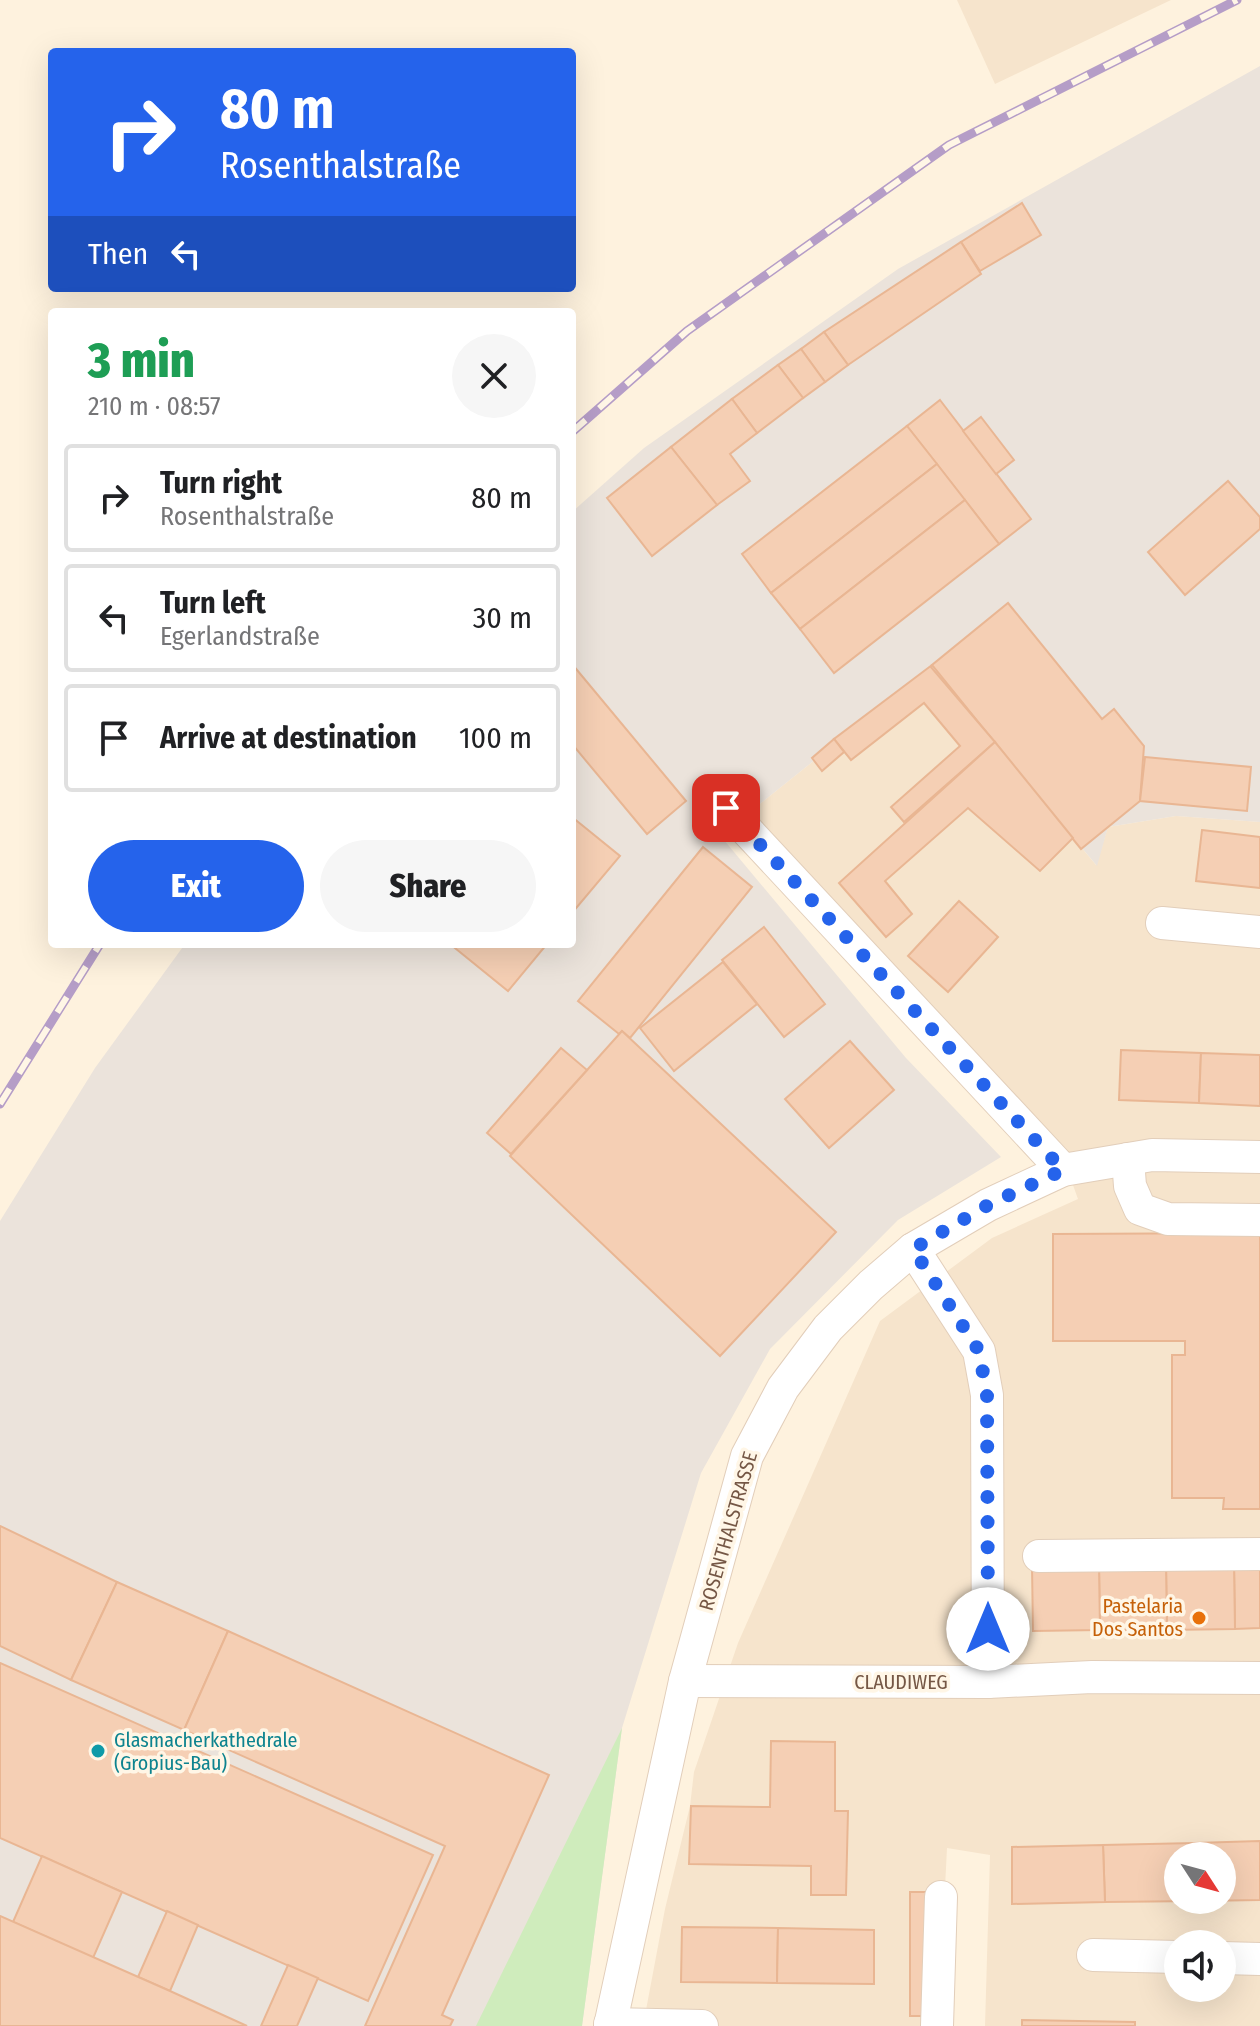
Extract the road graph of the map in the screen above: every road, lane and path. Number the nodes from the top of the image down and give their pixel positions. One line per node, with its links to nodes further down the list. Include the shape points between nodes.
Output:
1 (726, 808): 6 (street)
2 (1162, 923): 3 (street)
3 (1260, 932)
4 (1140, 1157): 5 (street, ROSENTHALSTRASSE); 6 (street, ROSENTHALSTRASSE); 7 (street, via 1130,1186 1140,1209 1168,1219)
5 (1260, 1157)
6 (1063, 1170): 8 (street, ROSENTHALSTRASSE)
7 (1260, 1220)
8 (913, 1249): 12 (street, ROSENTHALSTRASSE, via 828,1328 783,1388 747,1456); 13 (street, via 979,1351 987,1395)
9 (1260, 1554): 10 (street)
10 (1039, 1556)
11 (1260, 1678): 13 (street, CLAUDIWEG)
12 (685, 1681): 13 (street, CLAUDIWEG); 19 (street, ROSENTHALSTRASSE)
13 (988, 1682)
14 (941, 1897): 21 (street)
15 (1093, 1955): 16 (street)
16 (1164, 1957)
17 (1236, 1958): 18 (street)
18 (1260, 1959)
19 (610, 2025): 20 (street)
20 (702, 2026)
21 (937, 2026)

